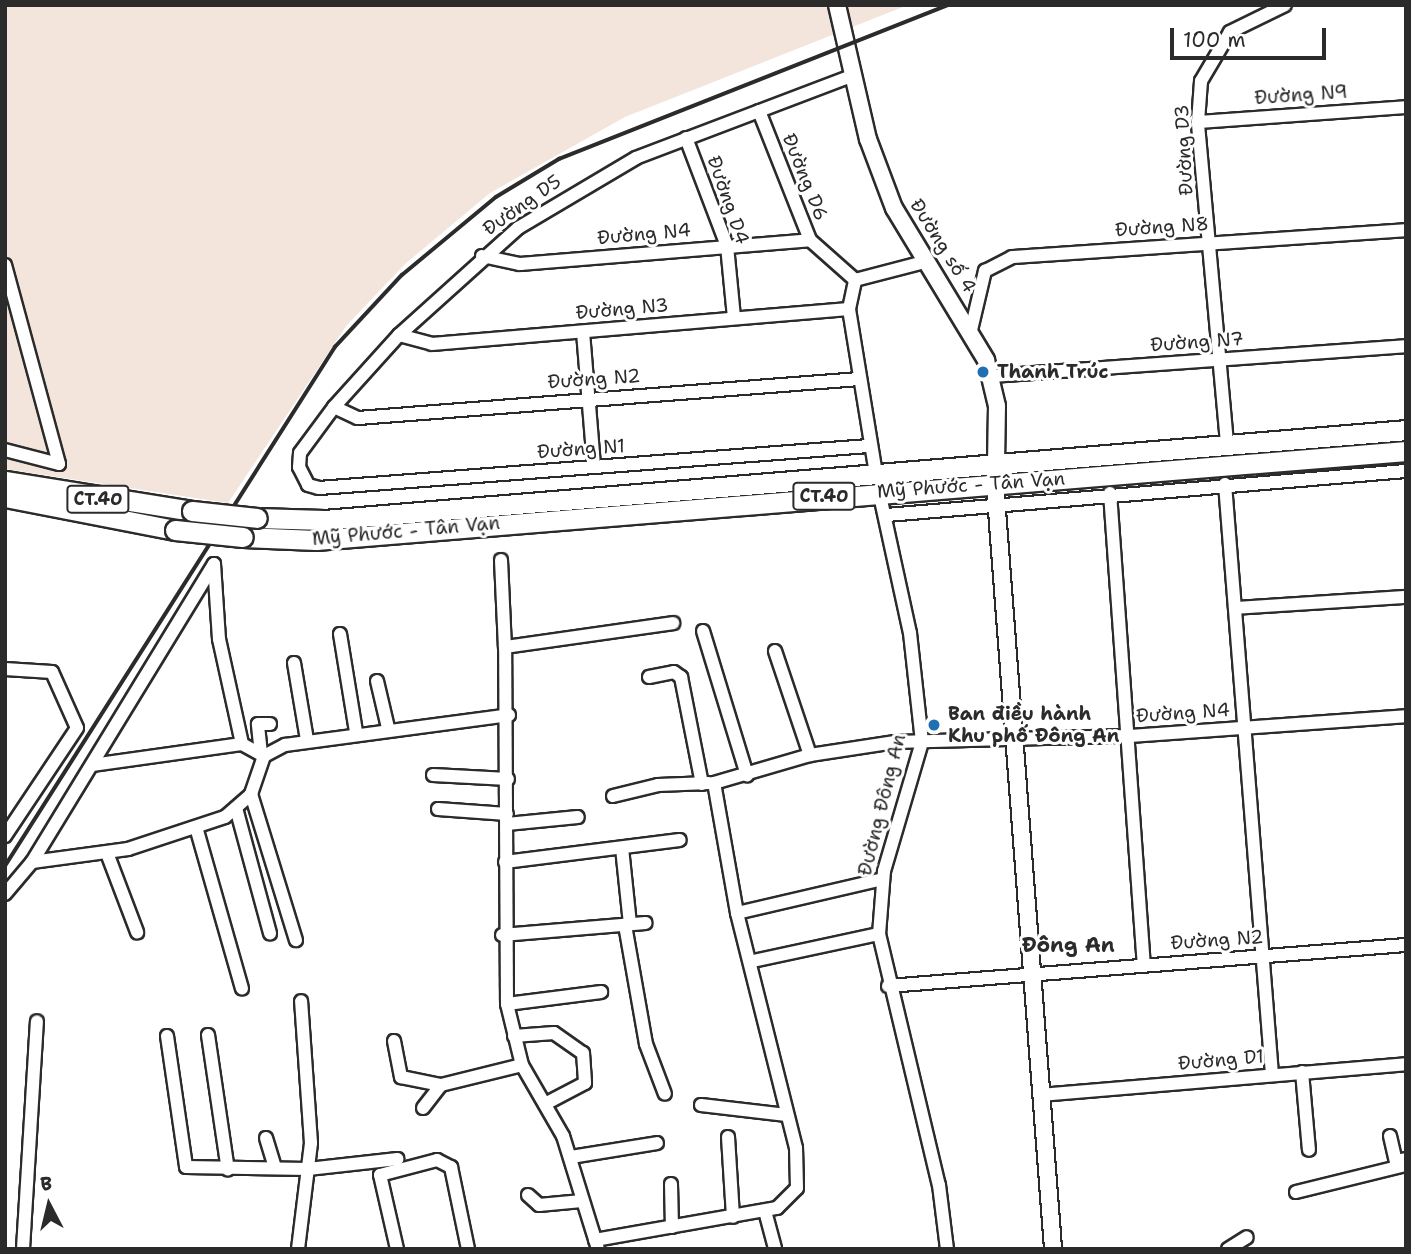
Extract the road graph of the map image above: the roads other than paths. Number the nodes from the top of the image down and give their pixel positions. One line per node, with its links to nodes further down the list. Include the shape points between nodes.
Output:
1 (837, 5): 3 (street, Đường số 4)
2 (1285, 5): 6 (street, Đường D3, via 1230,32 1205,65)
3 (855, 75): 5 (street, Đường D5); 13 (street, Đường số 4, via 886,189)
4 (1406, 107): 6 (street, Đường N9)
5 (759, 111): 7 (street, Đường D5); 9 (street, Đường D6)
6 (1198, 122): 10 (street, Đường D3)
7 (686, 138): 11 (street, Đường D4); 12 (street, Đường D5, via 590,183)
8 (1406, 230): 10 (street, Đường N8)
9 (810, 240): 11 (street, Đường N4); 15 (street, Đường D6)
10 (1209, 243): 18 (street, Đường N8, via 996,262 983,278); 22 (street, Đường D3)
11 (727, 246): 12 (street, Đường N4, via 520,264); 17 (street, Đường D4)
12 (482, 256): 20 (street, Đường D5)
13 (924, 262): 15 (street); 18 (street, Đường số 4)
14 (5, 265): 30 (street, via 58,464)
15 (855, 280): 16 (street)
16 (849, 309): 17 (street, Đường N3); 24 (street)
17 (734, 318): 19 (street, Đường N3)
18 (971, 330): 23 (street, Đường số 4)
19 (583, 332): 20 (street, Đường N3, via 432,344); 25 (street)
20 (399, 335): 26 (street, Đường D5)
21 (1406, 346): 22 (street, Đường N7)
22 (1221, 359): 23 (street, Đường N7); 28 (street, Đường D3)
23 (991, 376): 34 (street, Đường số 4)
24 (859, 379): 25 (street, Đường N2); 29 (street)
25 (589, 398): 26 (street, Đường N2, via 358,418); 32 (street)
26 (334, 407): 35 (street, Đường D5, via 300,453)
27 (1406, 430): 28 (main road, Mỹ Phước - Tân Vạn / CT.40)
28 (1227, 443): 34 (main road, Mỹ Phước - Tân Vạn / CT.40)
29 (869, 446): 32 (street, Đường N1); 37 (street)
30 (5, 450)
31 (1406, 451): 34 (main road, Mỹ Phước - Tân Vạn / CT.40)
32 (594, 467): 35 (street, Đường N1, via 319,488)
33 (1406, 471): 38 (street)
34 (996, 475): 37 (main road, Mỹ Phước - Tân Vạn / CT.40); 41 (street, Đường số 4)
35 (300, 476)
36 (5, 481): 37 (main road, Mỹ Phước - Tân Vạn / CT.40, bridge, via 192,511 324,520)
37 (878, 483): 40 (main road, Mỹ Phước - Tân Vạn / CT.40, bridge, via 316,540 175,530); 42 (street, Đường Đông An)
38 (1225, 484): 39 (street); 45 (street)
39 (1110, 494): 41 (street); 61 (street)
40 (5, 497)
41 (997, 504): 42 (street); 63 (street, Đường số 4)
42 (887, 515): 64 (street, Đường Đông An, via 910,633)
43 (500, 560): 49 (street)
44 (1406, 597): 45 (street)
45 (1235, 608): 59 (street)
46 (673, 623): 49 (street)
47 (703, 631): 70 (street)
48 (340, 634): 60 (street)
49 (505, 647): 55 (street)
50 (775, 651): 67 (street)
51 (294, 663): 62 (street)
52 (5, 669): 80 (street, via 52,671 77,728)
53 (649, 677): 72 (street, via 674,672 681,677)
54 (377, 681): 58 (street)
55 (509, 715): 58 (street); 71 (street)
56 (1406, 716): 59 (street, Đường N4)
57 (270, 724): 66 (street, via 258,724)
58 (388, 728): 60 (street)
59 (1244, 728): 61 (street, Đường N4); 98 (street)
60 (356, 732): 62 (street)
61 (1129, 736): 63 (street, Đường N4); 100 (street)
62 (307, 740): 66 (street)
63 (1012, 741): 64 (street, Đường N4); 101 (street, Đường số 4)
64 (922, 742): 67 (street, Đường N4); 87 (street, Đường Đông An)
65 (242, 744): 66 (street); 68 (street); 68 (street, via 219,639 214,564)
66 (262, 755): 73 (street)
67 (810, 755): 70 (street, Đường N4)
68 (92, 765): 84 (street)
69 (433, 775): 71 (street)
70 (747, 775): 72 (street, Đường N4)
71 (508, 779): 78 (street)
72 (708, 783): 74 (street, Đường N4); 89 (street)
73 (251, 794): 75 (street); 96 (street)
74 (613, 796)
75 (236, 808): 79 (street); 93 (street)
76 (438, 809): 78 (street)
77 (578, 817): 78 (street)
78 (507, 819): 85 (street)
79 (196, 827): 83 (street); 103 (street)
80 (5, 836)
81 (680, 840): 82 (street)
82 (622, 848): 85 (street); 91 (street)
83 (107, 853): 84 (street); 92 (street)
84 (32, 862): 86 (street)
85 (505, 862): 95 (street)
86 (10, 876): 88 (street)
87 (883, 879): 89 (street); 94 (street, Đường Đông An)
88 (5, 894)
89 (737, 913): 99 (street)
90 (646, 923): 91 (street)
91 (628, 925): 95 (street); 117 (street, via 646,1044)
92 (137, 932)
93 (270, 933)
94 (879, 934): 99 (street); 102 (street, Đường Đông An)
95 (502, 935): 106 (street)
96 (296, 940)
97 (1406, 944): 98 (street, Đường N2)
98 (1262, 956): 100 (street, Đường N2); 115 (street)
99 (752, 961): 122 (street)
100 (1144, 964): 101 (street, Đường N2)
101 (1030, 975): 102 (street, Đường N2); 118 (street, Đường số 4)
102 (888, 986): 149 (street, Đường Đông An, via 939,1185)
103 (242, 989)
104 (601, 992): 106 (street)
105 (301, 1001): 133 (street, via 308,1050)
106 (507, 1004): 110 (street)
107 (37, 1021): 144 (street)
108 (208, 1035): 134 (street)
109 (167, 1036): 134 (street, via 181,1161 186,1167)
110 (514, 1036): 113 (street); 119 (street, via 554,1033 583,1053 585,1083)
111 (394, 1041): 116 (street, via 401,1077)
112 (1406, 1064): 114 (street, Đường D1)
113 (522, 1065): 116 (street); 119 (street)
114 (1302, 1072): 115 (street, Đường D1); 127 (street)
115 (1272, 1075): 118 (street, Đường D1)
116 (440, 1085): 121 (street)
117 (665, 1094)
118 (1040, 1095): 150 (street, Đường số 4)
119 (545, 1104): 128 (street)
120 (701, 1105): 122 (street)
121 (424, 1108)
122 (786, 1115): 139 (street, via 800,1177 788,1202)
123 (1390, 1136): 130 (street, via 1396,1161)
124 (728, 1137): 140 (street)
125 (266, 1138): 132 (street)
126 (657, 1143): 128 (street)
127 (1309, 1150)
128 (571, 1157): 138 (street)
129 (397, 1159): 133 (street)
130 (1406, 1159)
131 (1406, 1165): 136 (street)
132 (275, 1168): 133 (street); 134 (street)
133 (308, 1169): 145 (street)
134 (228, 1170)
135 (671, 1184): 141 (street)
136 (1296, 1192)
137 (528, 1195): 138 (street, via 539,1205)
138 (582, 1201): 143 (street)
139 (765, 1211): 140 (street); 148 (street)
140 (733, 1217): 141 (street)
141 (672, 1227): 143 (street)
142 (1247, 1237): 151 (street)
143 (597, 1244)
144 (23, 1249)
145 (298, 1249)
146 (397, 1249): 147 (street, via 380,1175 437,1160 451,1167)
147 (468, 1249)
148 (775, 1249)
149 (947, 1249)
150 (1053, 1249)
151 (1228, 1249)

